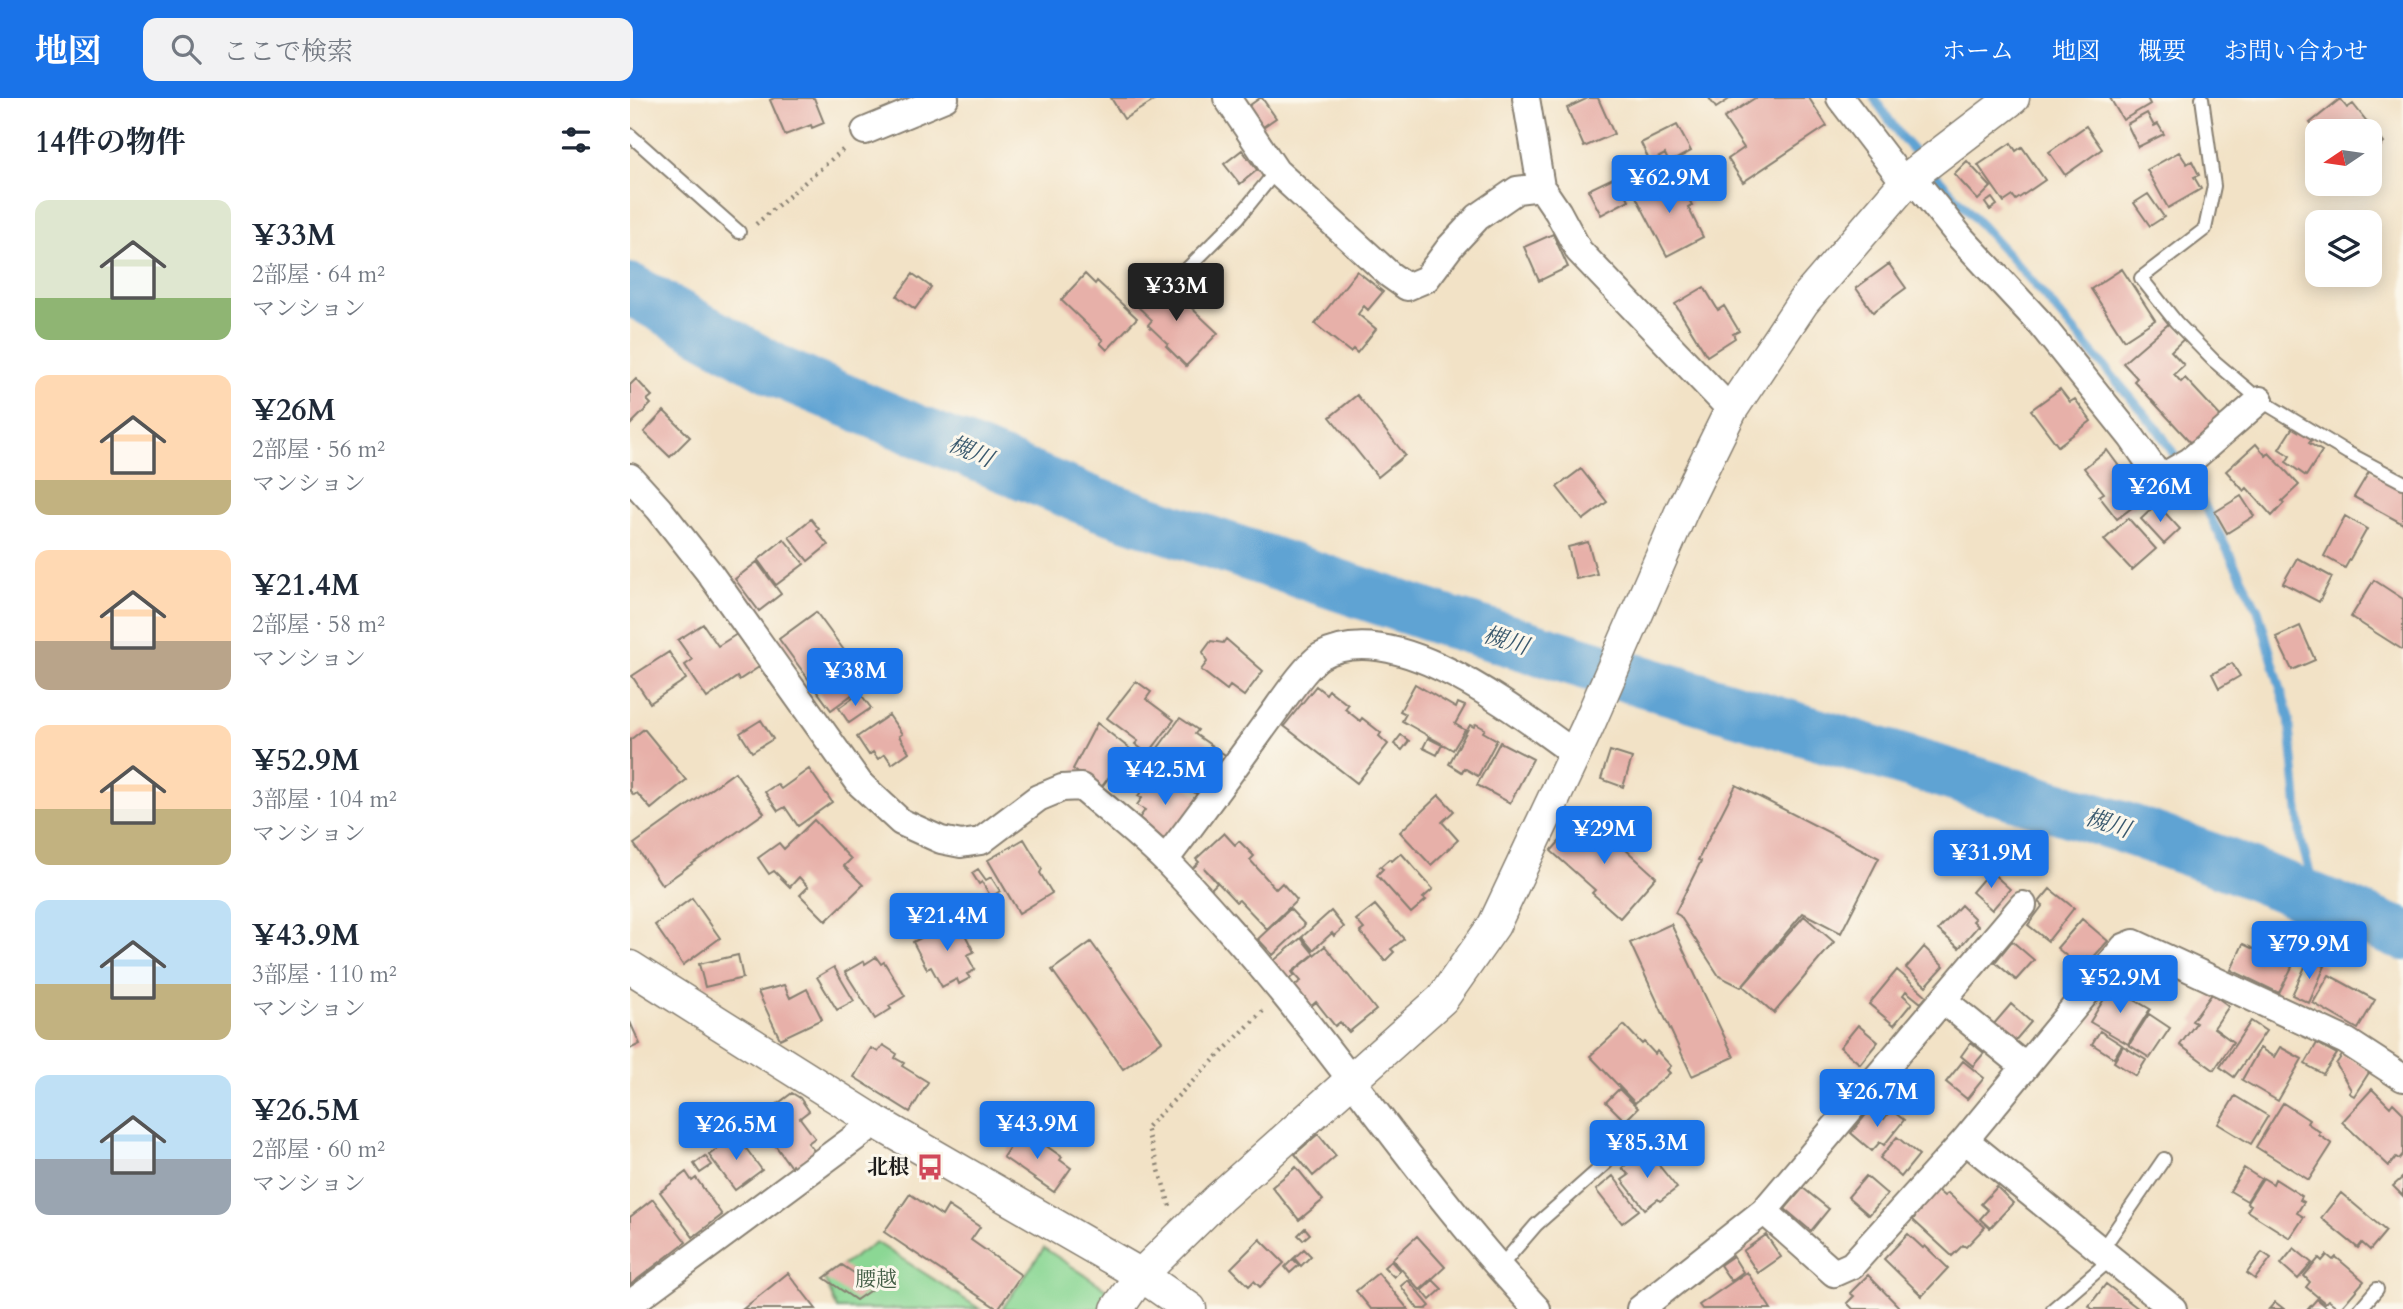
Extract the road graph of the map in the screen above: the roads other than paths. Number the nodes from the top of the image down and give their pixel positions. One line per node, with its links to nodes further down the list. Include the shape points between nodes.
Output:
1 (945, 98): 7 (street)
2 (1227, 98): 9 (street)
3 (1526, 98): 11 (street)
4 (1840, 98): 10 (street)
5 (2013, 98): 10 (street)
6 (2202, 98): 14 (lane, via 2214,186 2205,229 2141,278 2214,361)
7 (865, 131)
8 (630, 135): 12 (lane)
9 (1276, 171): 11 (street, via 1407,287 1426,279 1478,217 1517,190); 13 (lane, via 1186,270)
10 (1908, 180): 14 (street, via 2040,323 2161,478 2190,461); 15 (street, via 1803,302)
11 (1541, 187): 15 (street, via 1579,251)
12 (739, 232)
13 (1157, 277)
14 (2260, 400): 17 (lane)
15 (1731, 410): 18 (street)
16 (630, 477): 19 (street, via 708,571 860,784 901,822 941,840 981,841 1038,798 1062,788 1082,787)
17 (2403, 482)
18 (1580, 741): 19 (street, via 1430,662 1379,648 1337,649 1318,658 1286,695); 25 (street, via 1494,925 1442,999)
19 (1165, 860): 25 (street, via 1241,943)
20 (2023, 905): 22 (street)
21 (630, 967): 26 (street)
22 (1943, 1000): 23 (street); 30 (street)
23 (2024, 1066): 24 (street, via 2123,947 2134,943 2346,1041); 27 (street)
24 (2403, 1078)
25 (1352, 1081): 32 (street); 33 (street, via 1219,1198)
26 (876, 1122): 33 (street); 35 (street)
27 (1965, 1140): 30 (street, via 1852,1265 1834,1273); 31 (street)
28 (2164, 1159): 31 (lane)
29 (1606, 1163): 32 (lane, via 1535,1225)
30 (1764, 1211): 40 (street)
31 (2105, 1256): 36 (street); 41 (lane)
32 (1498, 1268): 39 (street)
33 (1141, 1275): 37 (street); 38 (street)
34 (2378, 1289): 42 (lane)
35 (630, 1304)
36 (2168, 1307)
37 (1117, 1309)
38 (1190, 1309)
39 (1537, 1309)
40 (1640, 1309)
41 (2053, 1309)
42 (2360, 1309)

